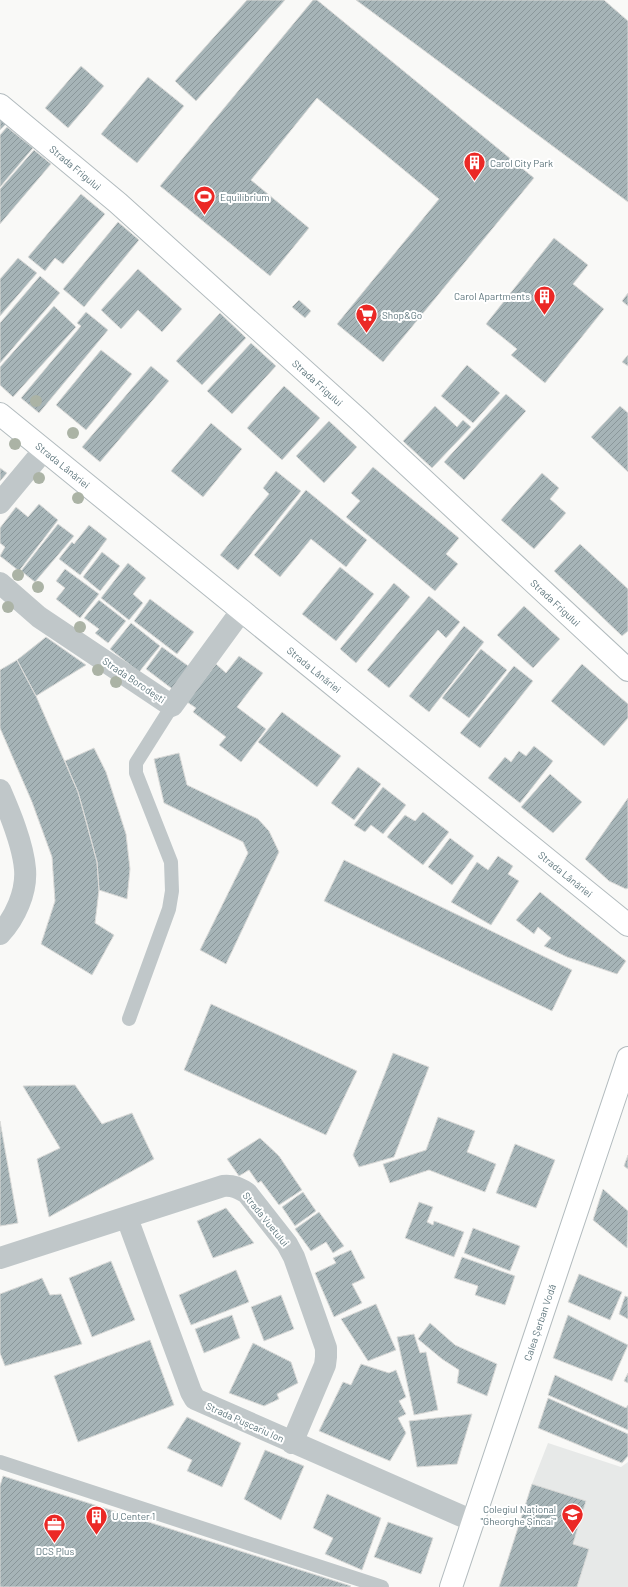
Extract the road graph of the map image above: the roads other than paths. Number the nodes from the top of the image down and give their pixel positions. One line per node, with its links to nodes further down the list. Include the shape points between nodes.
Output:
1 (0, 105): 7 (street, Strada Frigului, via 118,203 358,420)
2 (0, 414): 3 (street, Strada Lânăriei)
3 (44, 450): 4 (street); 6 (street, Strada Lânăriei)
4 (0, 503)
5 (0, 583): 8 (street, Strada Borodești, via 39,617)
6 (242, 610): 8 (street, Strada Borodești); 10 (street, Strada Lânăriei)
7 (628, 670)
8 (172, 706): 12 (lane, via 136,762 136,773 171,862 172,891 169,909)
9 (0, 790): 11 (street, via 14,824 26,870 21,902)
10 (628, 925)
11 (0, 934)
12 (129, 1019)
13 (628, 1058): 18 (street, Calea Șerban Vodă)
14 (127, 1218): 15 (street, Strada Vuetului); 16 (street, Strada Pușcariu Ion, via 190,1392 195,1399); 16 (street, Strada Vuetului, via 231,1185 247,1193 287,1244 324,1341 326,1357 325,1365)
15 (0, 1258)
16 (292, 1443): 18 (street, Strada Pușcariu Ion)
17 (0, 1462): 19 (lane)
18 (473, 1521): 20 (street, Calea Șerban Vodă)
19 (382, 1587)
20 (451, 1587)

